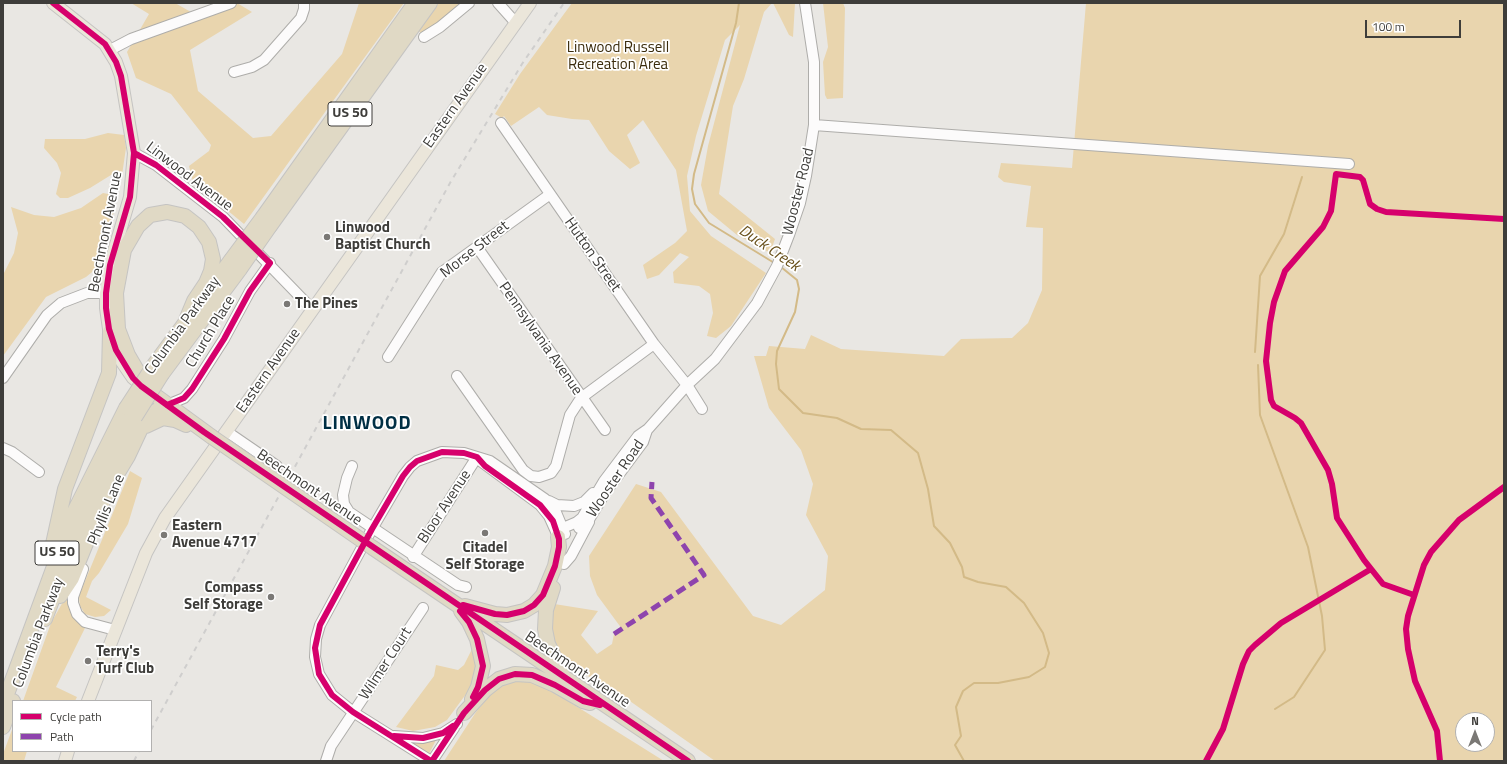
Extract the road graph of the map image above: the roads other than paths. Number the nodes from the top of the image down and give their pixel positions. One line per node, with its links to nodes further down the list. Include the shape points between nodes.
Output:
1 (53, 3): 12 (main road, Linwood Avenue)
2 (232, 3): 12 (street, via 130,39)
3 (304, 3): 13 (street, via 301,18 264,60 252,67)
4 (415, 3): 19 (highway, Columbia Parkway / US 50)
5 (430, 3): 19 (highway, Columbia Parkway / US 50)
6 (469, 3): 11 (street)
7 (498, 3): 10 (street)
8 (530, 3): 10 (main road, Eastern Avenue)
9 (805, 3): 15 (street, Wooster Road, via 814,62)
10 (516, 22): 25 (main road, Eastern Avenue)
11 (424, 37)
12 (110, 50): 16 (main road, Linwood Avenue, via 121,76)
13 (234, 72)
14 (501, 123): 18 (street, Hutton Street)
15 (814, 125): 17 (street); 33 (street, Wooster Road, via 806,176 795,218 785,247 764,290 715,359)
16 (134, 153): 21 (main road, Beechmont Avenue, via 140,167 139,179); 23 (street, Linwood Avenue, via 156,164 223,217); 24 (main road, Beechmont Avenue, via 130,197 110,265)
17 (1349, 164)
18 (549, 195): 20 (street, Morse Street); 28 (street, Hutton Street)
19 (266, 221): 22 (highway, Columbia Parkway / US 50, bridge)
20 (477, 247): 29 (street, Morse Street, via 442,272); 35 (street, Pennsylvania Avenue)
21 (124, 250): 24 (highway, Beechmont Avenue); 26 (highway, via 138,226 150,215 158,212 176,213 200,226 212,250 211,271)
22 (235, 264): 26 (highway, Columbia Parkway / US 50); 30 (highway, Columbia Parkway / US 50)
23 (270, 264): 25 (street, Linwood Avenue); 36 (street, Church Place, via 250,291 224,339 192,389 184,398)
24 (111, 293): 27 (main road, Beechmont Avenue, via 106,313); 32 (street, via 78,295 54,308); 34 (highway, Beechmont Avenue, via 123,343)
25 (312, 309): 41 (main road, Eastern Avenue)
26 (184, 325): 30 (highway, Columbia Parkway / US 50)
27 (110, 332): 34 (main road, Beechmont Avenue, via 126,369); 59 (highway, via 109,373 65,489)
28 (654, 344): 33 (street, Hutton Street); 35 (street)
29 (388, 357)
30 (158, 370): 38 (highway, Columbia Parkway / US 50, bridge)
31 (457, 376): 35 (street, via 523,470 537,477 545,476 555,468 570,415)
32 (3, 378)
33 (687, 385): 37 (street); 39 (street, Wooster Road)
34 (149, 392): 36 (highway, Beechmont Avenue)
35 (581, 398): 40 (street, Pennsylvania Avenue)
36 (167, 405): 42 (highway, via 148,418); 43 (highway, Beechmont Avenue)
37 (702, 409)
38 (130, 412): 59 (highway, Columbia Parkway / US 50, via 74,512); 61 (highway, Columbia Parkway / US 50, via 82,521)
39 (648, 429): 50 (street, Wooster Road, via 638,436); 52 (street, Wooster Road, via 643,442)
40 (605, 430)
41 (226, 431): 47 (street); 62 (main road, Eastern Avenue, via 157,530)
42 (139, 434): 43 (highway, via 147,425 163,418 175,420); 45 (highway)
43 (208, 435): 58 (highway, Beechmont Avenue, bridge)
44 (3, 448): 49 (street)
45 (128, 456): 61 (highway, via 108,489 72,578); 62 (street, Phyllis Lane, via 73,597 74,608 85,622)
46 (477, 457): 51 (street, via 490,461); 53 (street, via 464,453 442,452 417,461 403,476); 54 (street, via 485,466 540,505); 55 (street, Bloor Avenue)
47 (277, 466)
48 (352, 466): 53 (street, via 345,485 344,504 349,512)
49 (39, 472)
50 (604, 481): 51 (street, via 579,505 563,507); 54 (street, Wooster Road, via 582,518)
51 (545, 499): 54 (street, via 555,510)
52 (590, 518): 54 (street, Wooster Road, via 582,526); 56 (street, via 571,556)
53 (372, 529): 55 (street); 69 (street, via 320,625 315,648 318,674 332,695)
54 (561, 532): 56 (highway); 58 (highway, via 555,566 542,595 534,605 524,611 507,615)
55 (413, 557): 57 (street, via 458,585)
56 (564, 564): 63 (highway, via 550,594 545,617 548,644)
57 (466, 587)
58 (453, 602): 63 (highway, Beechmont Avenue); 70 (highway, via 470,622 483,666 478,687)
59 (40, 605): 67 (highway, Columbia Parkway / US 50)
60 (423, 608): 69 (street, Wilmer Court)
61 (42, 626): 64 (highway, Columbia Parkway / US 50)
62 (115, 630): 65 (main road, Eastern Avenue)
63 (563, 676): 68 (highway, Beechmont Avenue)
64 (13, 700)
65 (88, 700)
66 (12, 704): 71 (highway, Columbia Parkway / US 50)
67 (3, 705)
68 (608, 707): 70 (highway, via 583,701 532,675 515,674 499,679 485,690); 75 (highway, Beechmont Avenue)
69 (353, 712): 72 (street); 73 (street, Wilmer Court, via 331,746)
70 (461, 719): 72 (street, via 442,733 423,738); 74 (street)
71 (3, 727)
72 (392, 736): 74 (street)
73 (326, 761)
74 (431, 761)
75 (688, 761)

